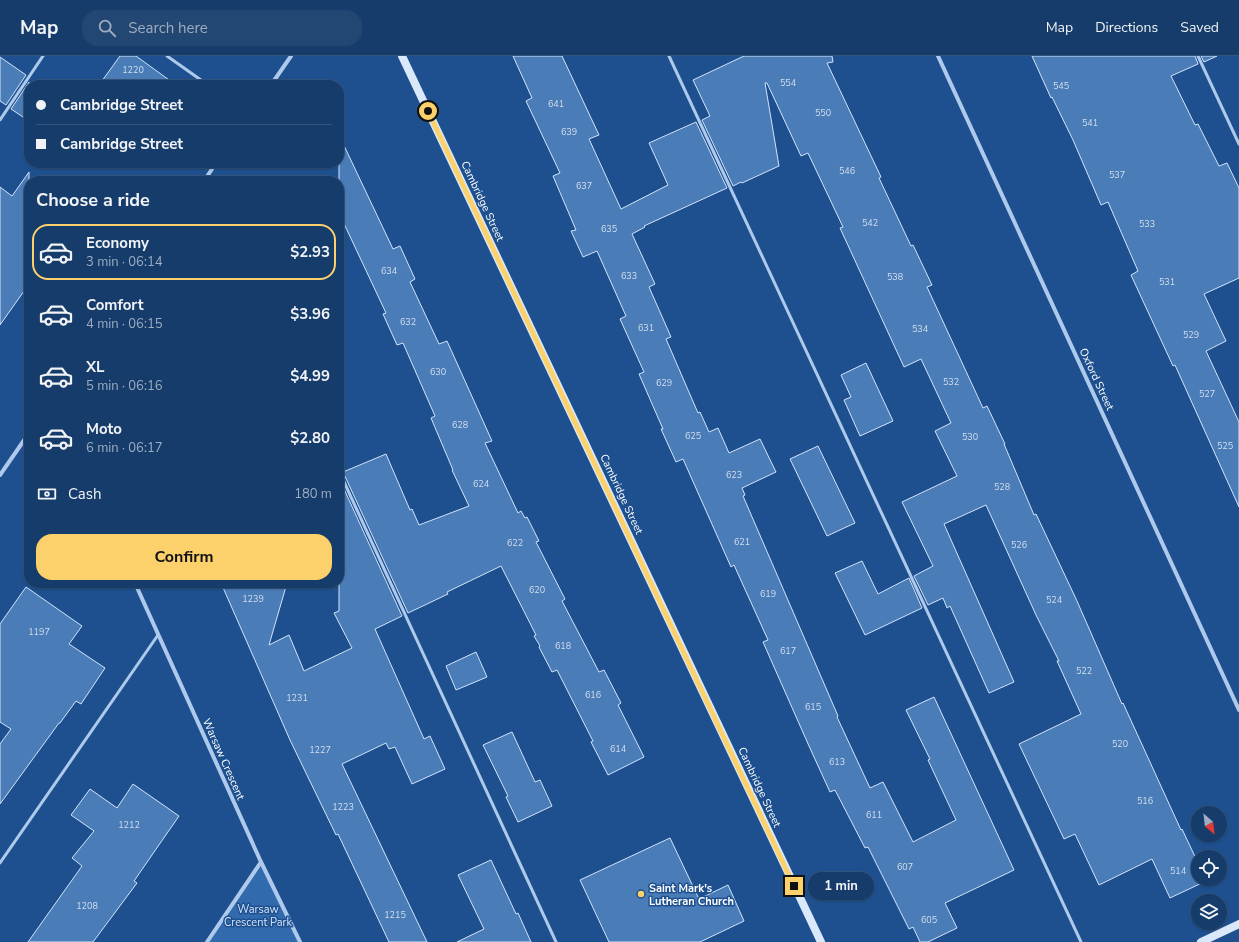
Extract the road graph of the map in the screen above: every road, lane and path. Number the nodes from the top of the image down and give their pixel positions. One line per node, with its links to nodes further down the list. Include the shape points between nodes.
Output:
1 (43, 56): 8 (lane)
2 (167, 56): 9 (lane)
3 (292, 56): 10 (street)
4 (402, 56): 26 (street, Cambridge Street)
5 (669, 56): 27 (lane)
6 (938, 56): 19 (street, Oxford Street)
7 (1198, 56): 13 (lane)
8 (27, 80)
9 (201, 80)
10 (275, 80)
11 (24, 84): 12 (lane)
12 (0, 120)
13 (1239, 144)
14 (24, 440): 15 (street)
15 (0, 475)
16 (344, 482): 25 (lane)
17 (137, 588): 18 (street, Warsaw Crescent)
18 (158, 635): 20 (street, Warsaw Crescent); 21 (lane)
19 (1239, 710)
20 (261, 862): 23 (street); 24 (street, Warsaw Crescent)
21 (0, 863)
22 (1239, 924): 28 (street)
23 (207, 942)
24 (300, 942)
25 (556, 942)
26 (821, 942)
27 (1081, 942)
28 (1201, 942)

